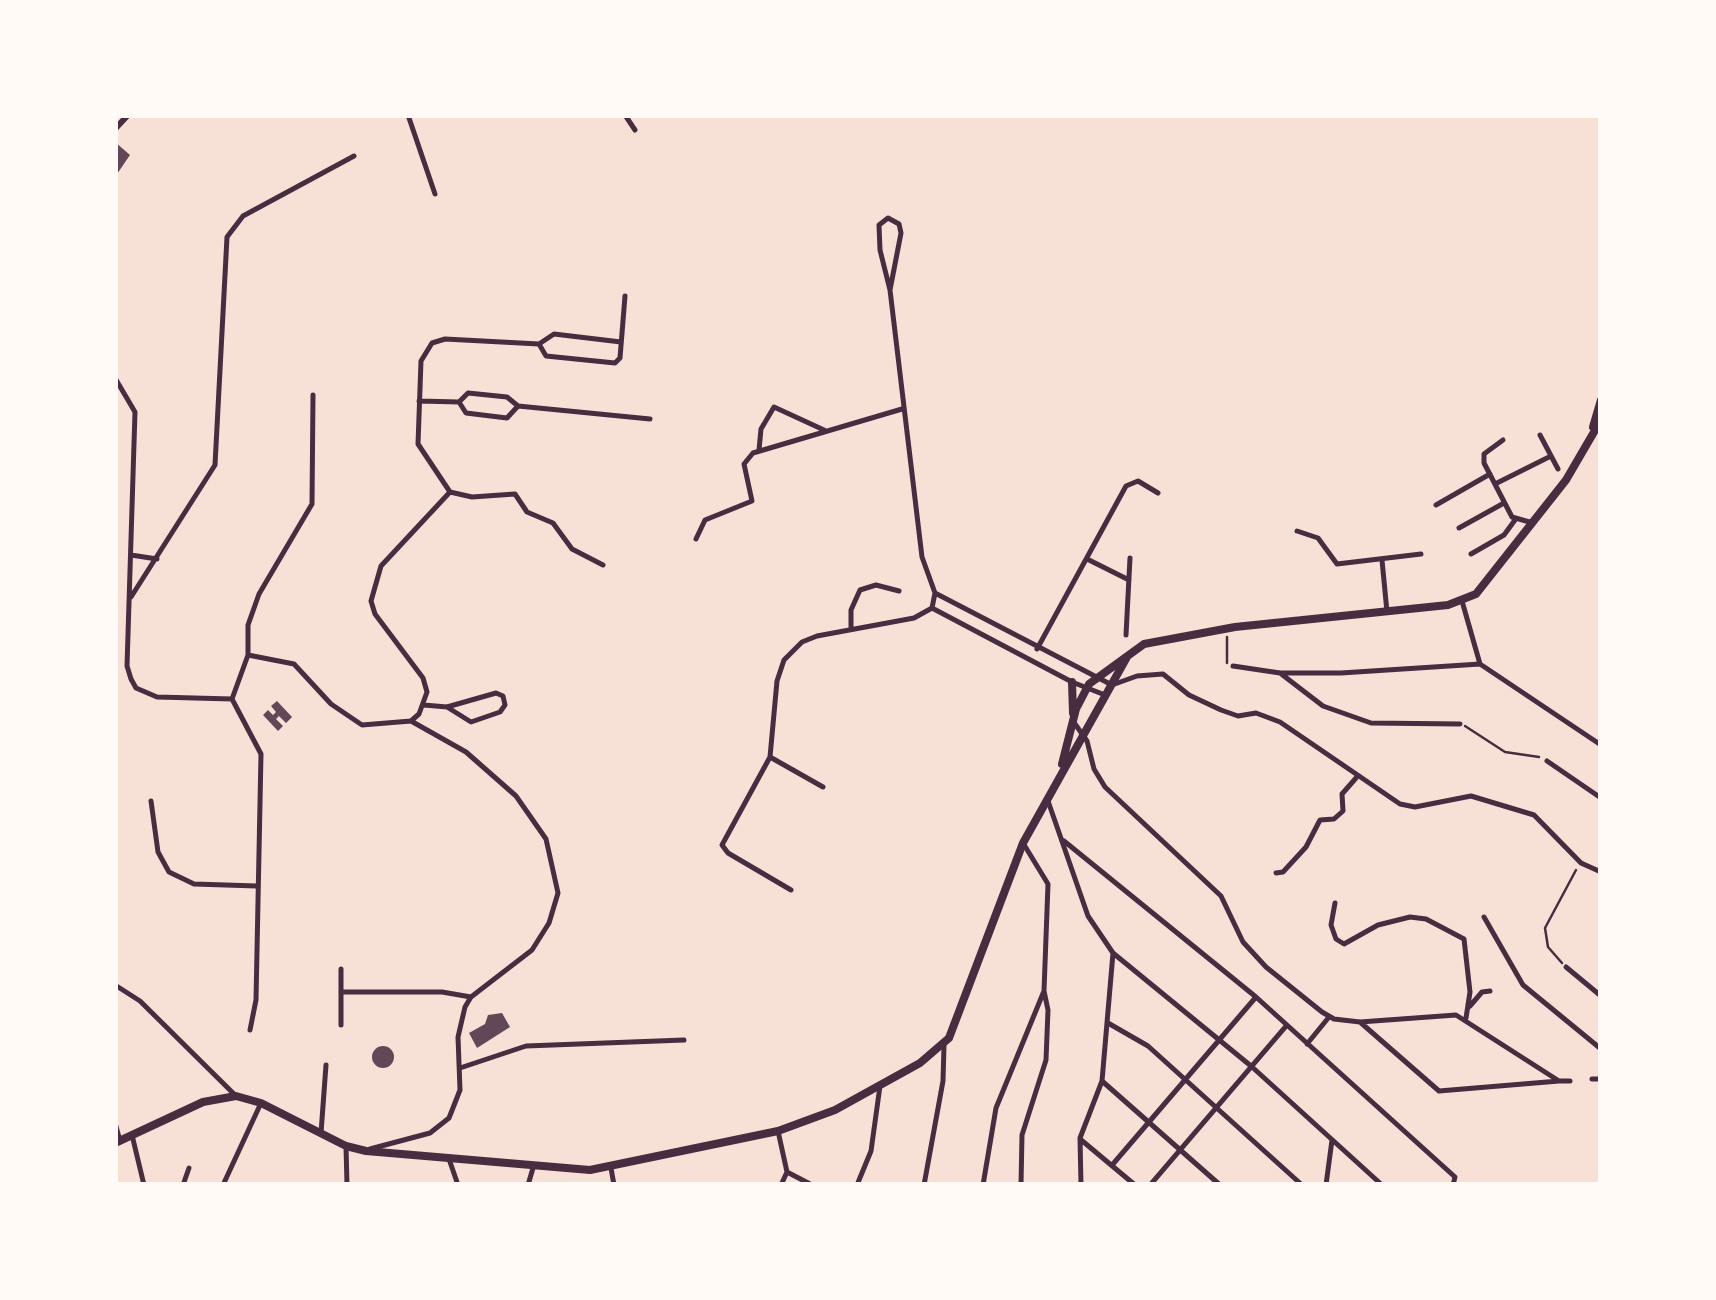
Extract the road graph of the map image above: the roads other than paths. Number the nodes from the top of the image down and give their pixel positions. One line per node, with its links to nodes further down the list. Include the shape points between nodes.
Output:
1 (128, 115): 4 (street)
2 (408, 115): 7 (street)
3 (625, 115): 5 (street)
4 (116, 126)
5 (635, 130)
6 (354, 156): 43 (street, via 243,216 227,237 215,465)
7 (435, 194)
8 (890, 290): 8 (street, via 900,228 888,218 878,233); 18 (street)
9 (625, 296): 10 (street)
10 (621, 342): 11 (street, via 554,334); 11 (street, via 620,358 610,364 546,356)
11 (539, 344): 15 (street, via 438,340 421,361)
12 (115, 378): 41 (street, via 135,412)
13 (313, 395): 59 (street, via 312,504 259,594 248,625)
14 (1601, 400): 24 (main road)
15 (419, 402): 16 (street); 30 (street, via 421,452)
16 (459, 402): 17 (street, via 468,394 508,397); 17 (street, via 466,413 507,418)
17 (518, 406): 19 (street)
18 (902, 409): 21 (street); 49 (street, via 924,570)
19 (650, 419)
20 (1601, 420): 24 (main road)
21 (824, 430): 25 (street); 25 (street, via 774,407 761,429)
22 (1540, 434): 26 (street)
23 (1503, 440): 28 (street, via 1484,454)
24 (1590, 441): 35 (main road)
25 (759, 450): 38 (street, via 744,464 752,501 705,520)
26 (1552, 456): 27 (street); 29 (street)
27 (1558, 469)
28 (1490, 474): 29 (street); 33 (street)
29 (1495, 484): 32 (street)
30 (450, 492): 46 (street, via 515,494 527,512 553,522 572,549); 71 (street, via 381,566 372,589 376,614 423,678)
31 (1158, 493): 44 (street, via 1138,481 1126,486)
32 (1504, 503): 34 (street); 36 (street)
33 (1436, 505)
34 (1515, 520): 35 (street); 40 (street, via 1504,535)
35 (1532, 523): 51 (main road, via 1493,577)
36 (1459, 528)
37 (1297, 531): 45 (street, via 1318,538 1337,564)
38 (696, 539)
39 (1421, 554): 45 (street)
40 (1471, 554)
41 (132, 555): 43 (street); 50 (street)
42 (1130, 558): 47 (street)
43 (157, 559): 50 (street)
44 (1087, 559): 47 (street); 57 (street)
45 (1382, 560): 53 (street)
46 (603, 565)
47 (1129, 580): 55 (street)
48 (898, 591): 54 (street, via 876,585 860,590 850,610)
49 (934, 593): 52 (street); 56 (street)
50 (131, 598): 70 (street, via 128,666 136,688 157,698)
51 (1462, 601): 53 (main road); 61 (street)
52 (932, 608): 54 (street, via 914,618); 58 (street)
53 (1387, 612): 60 (main road, via 1155,641)
54 (851, 628): 78 (street, via 802,642 784,660)
55 (1126, 635)
56 (1028, 644): 57 (street); 58 (street)
57 (1037, 648): 63 (street)
58 (1023, 654): 66 (street)
59 (248, 655): 70 (street); 73 (street, via 294,664 331,704 362,725)
60 (1127, 656): 65 (main road); 67 (main road)
61 (1480, 664): 64 (street); 77 (street)
62 (1233, 666): 64 (street)
63 (1079, 670): 65 (street); 66 (street)
64 (1280, 674): 75 (street, via 1323,706 1371,724)
65 (1097, 676): 67 (street); 68 (main road)
66 (1072, 682): 68 (street); 74 (main road)
67 (1112, 685): 69 (main road); 81 (street, via 1163,674 1220,710 1280,722)
68 (1086, 689): 69 (street); 74 (main road)
69 (1105, 695): 76 (main road)
70 (232, 699): 90 (street, via 261,754)
71 (424, 705): 72 (street); 73 (street)
72 (447, 707): 72 (street, via 471,722 505,706 496,693)
73 (411, 721): 102 (street, via 500,779 534,817 557,874 554,908 540,938)
74 (1073, 721): 76 (street); 80 (main road)
75 (1460, 724)
76 (1084, 735): 80 (main road); 105 (street, via 1105,788 1221,896 1243,942 1266,967)
77 (1601, 745)
78 (770, 757): 82 (street); 91 (street, via 722,845)
79 (1547, 762): 84 (street)
80 (1060, 772): 83 (main road)
81 (1357, 777): 88 (street, via 1408,806 1471,796 1534,815 1581,864); 89 (street, via 1342,794 1343,810 1325,818 1306,847)
82 (823, 787)
83 (1046, 797): 86 (street); 87 (main road)
84 (1601, 798)
85 (151, 802): 90 (street, via 158,852 169,872 194,884)
86 (1064, 841): 94 (street, via 1088,916); 103 (street)
87 (1023, 844): 98 (street, via 1048,884); 115 (main road)
88 (1601, 872)
89 (1276, 873)
90 (257, 886): 111 (street, via 256,1011)
91 (791, 890)
92 (1334, 904): 104 (street, via 1330,924 1344,944 1410,917 1464,939)
93 (1484, 917): 116 (street, via 1524,985)
94 (1113, 954): 108 (street); 113 (street)
95 (1566, 968): 101 (street)
96 (341, 969): 100 (street)
97 (115, 984): 127 (street)
98 (1044, 991): 159 (street, via 996,1108); 160 (street, via 1046,1060 1022,1134)
99 (1490, 991): 104 (street)
100 (341, 992): 102 (street); 109 (street)
101 (1601, 996)
102 (471, 997): 119 (street, via 460,1024)
103 (1256, 997): 110 (street); 113 (street)
104 (1469, 1006): 106 (street)
105 (1329, 1017): 107 (street); 114 (street)
106 (1466, 1018): 107 (street); 125 (street)
107 (1360, 1022): 125 (street, via 1434,1088)
108 (1108, 1024): 123 (street); 124 (street, via 1148,1046)
109 (341, 1025)
110 (1286, 1026): 114 (street); 118 (street)
111 (250, 1030)
112 (684, 1040): 119 (street, via 526,1046)
113 (1220, 1041): 118 (street); 124 (street)
114 (1307, 1044): 147 (street)
115 (944, 1046): 126 (main road); 158 (street)
116 (1601, 1050)
117 (326, 1065): 133 (street)
118 (1251, 1066): 129 (street); 136 (street)
119 (460, 1068): 140 (street, via 458,1100 444,1124)
120 (1592, 1079): 121 (street)
121 (1601, 1079)
122 (1570, 1080): 125 (street)
123 (1102, 1081): 130 (street); 135 (street)
124 (1187, 1081): 129 (street); 130 (street)
125 (1559, 1081)
126 (880, 1086): 132 (main road); 148 (street)
127 (236, 1096): 128 (main road); 134 (main road, via 203,1102)
128 (261, 1103): 133 (main road); 151 (street)
129 (1216, 1106): 139 (street); 165 (street)
130 (1150, 1122): 139 (street); 142 (street)
131 (115, 1123): 137 (street)
132 (778, 1130): 145 (main road); 146 (street)
133 (321, 1133): 138 (main road)
134 (132, 1136): 137 (main road); 149 (street)
135 (1080, 1138): 142 (street); 161 (street)
136 (1332, 1140): 166 (street); 167 (street)
137 (117, 1142)
138 (346, 1146): 140 (main road); 152 (street)
139 (1180, 1148): 163 (street); 164 (street)
140 (366, 1151): 141 (main road)
141 (449, 1159): 144 (main road); 153 (street)
142 (1113, 1164): 162 (street)
143 (190, 1168): 150 (street)
144 (533, 1168): 145 (main road); 154 (street)
145 (611, 1168): 155 (street)
146 (787, 1172): 156 (street); 157 (street)
147 (1457, 1183)
148 (860, 1184)
149 (144, 1185)
150 (183, 1185)
151 (223, 1185)
152 (347, 1185)
153 (458, 1185)
154 (528, 1185)
155 (614, 1185)
156 (781, 1185)
157 (812, 1185)
158 (924, 1185)
159 (983, 1185)
160 (1021, 1185)
161 (1081, 1185)
162 (1136, 1185)
163 (1150, 1185)
164 (1220, 1185)
165 (1302, 1185)
166 (1326, 1185)
167 (1382, 1185)

